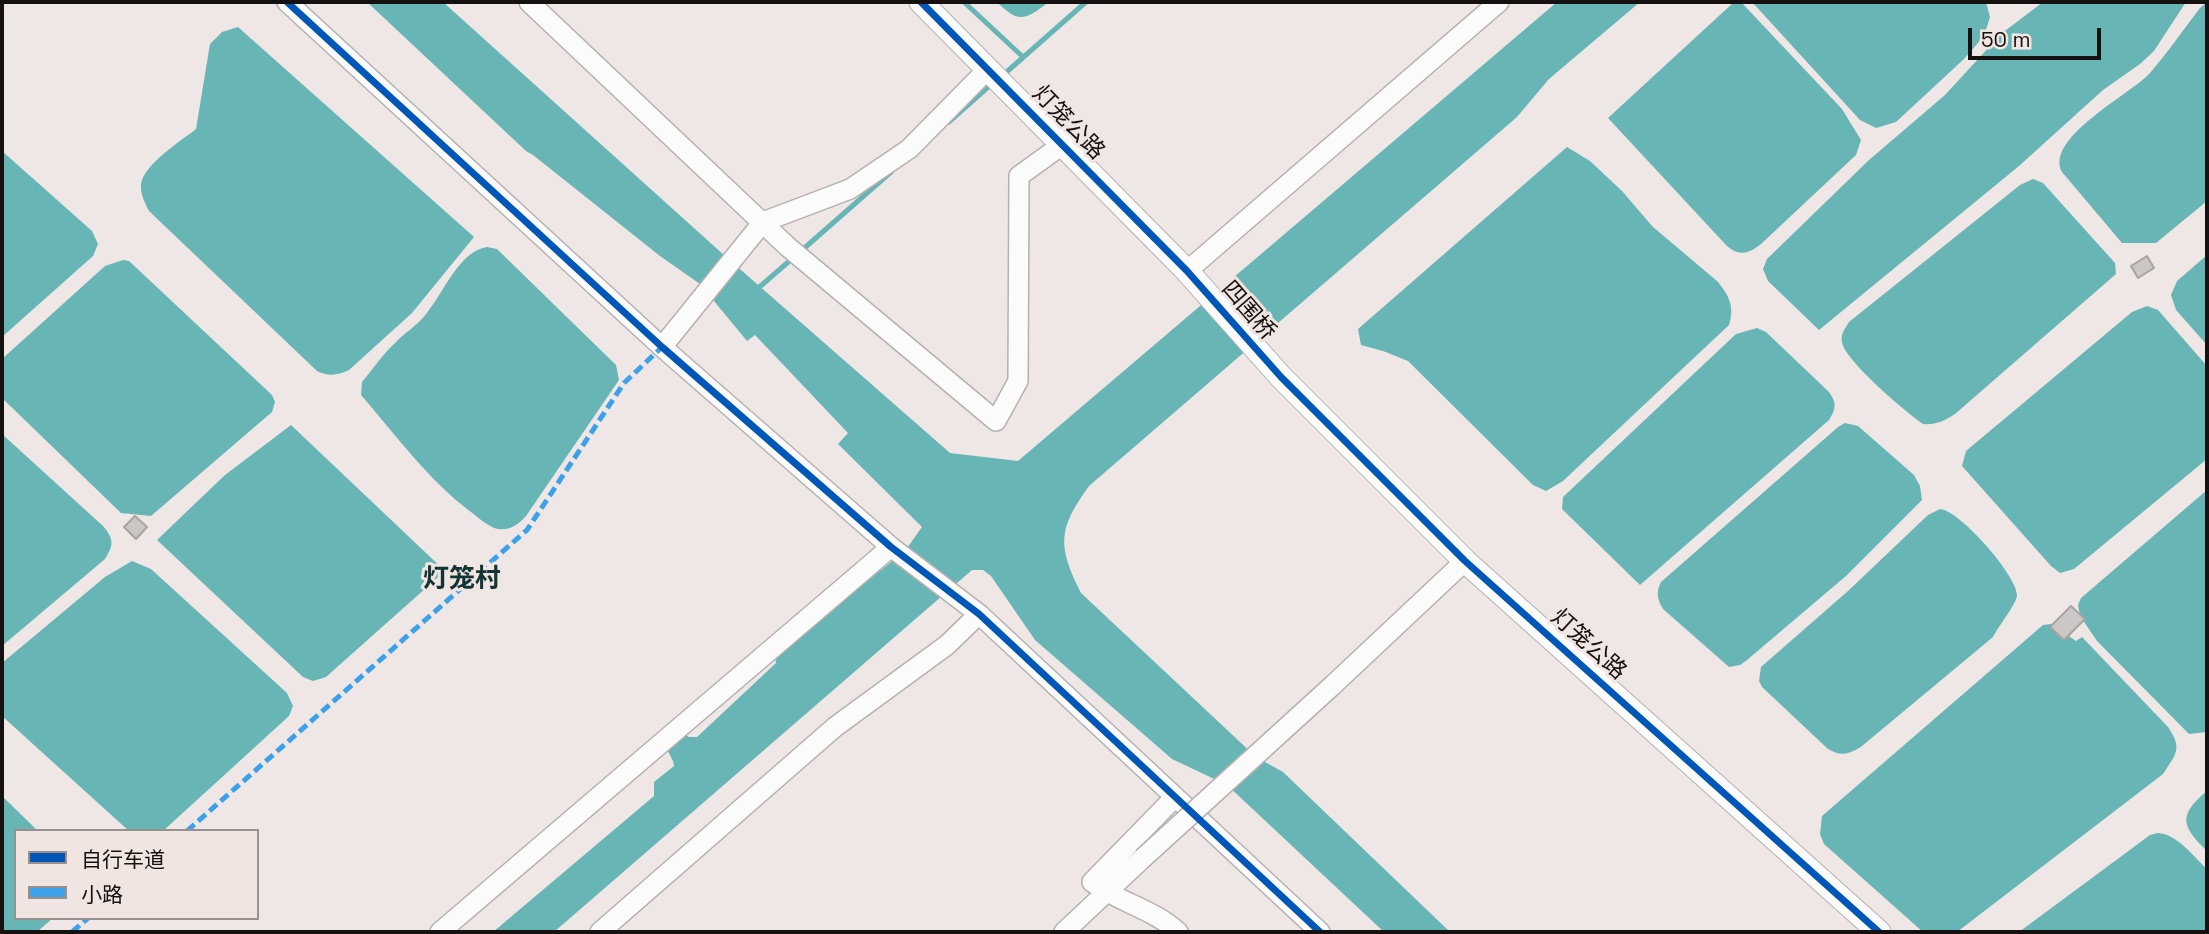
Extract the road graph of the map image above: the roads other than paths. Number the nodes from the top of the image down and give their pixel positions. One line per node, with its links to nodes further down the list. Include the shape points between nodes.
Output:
1 (286, 2): 9 (street)
2 (529, 2): 7 (street)
3 (921, 2): 5 (street, 灯笼公路)
4 (1499, 2): 8 (street)
5 (993, 73): 6 (street, 灯笼公路); 7 (street, via 909,149 850,189)
6 (1062, 145): 7 (street, via 1019,176 1018,381 996,421); 8 (street, 灯笼公路)
7 (763, 222): 9 (street)
8 (1187, 271): 10 (street, 四围桥)
9 (662, 347): 11 (street)
10 (1281, 377): 12 (street, 灯笼公路)
11 (891, 547): 13 (street); 16 (street)
12 (1465, 561): 15 (street, bridge); 21 (street, 灯笼公路)
13 (979, 614): 14 (street); 17 (street, via 947,645 835,727)
14 (1175, 797): 15 (street, via 1092,882); 20 (street)
15 (1107, 893): 18 (street); 19 (street, via 1163,918)
16 (440, 932)
17 (600, 932)
18 (1064, 932)
19 (1178, 932)
20 (1320, 932)
21 (1880, 932)

